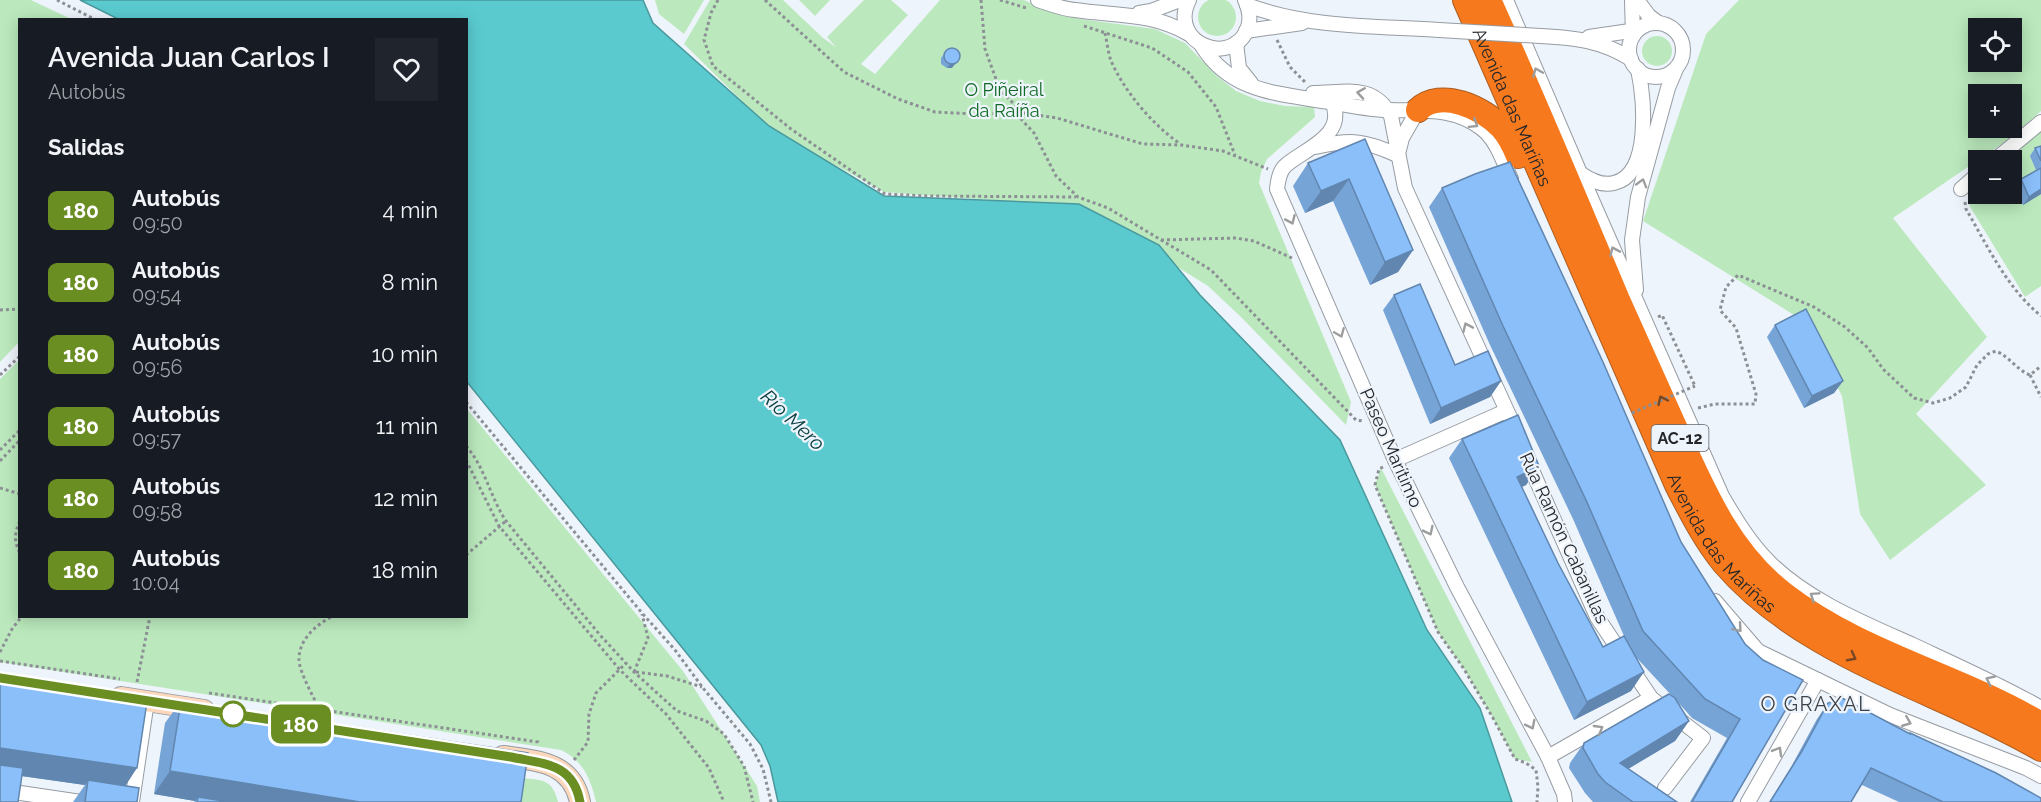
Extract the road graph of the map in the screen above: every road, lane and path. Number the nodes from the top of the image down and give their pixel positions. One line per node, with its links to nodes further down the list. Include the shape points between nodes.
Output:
1 (57, 0): 15 (path)
2 (718, 0): 47 (path, via 704,40 713,66 791,129 885,194)
3 (765, 0): 35 (path, via 844,72 898,99 935,112)
4 (981, 0): 35 (path, via 985,49 1000,90)
5 (1000, 0): 13 (path)
6 (1180, 0): 14 (street)
7 (1189, 0): 22 (street, via 1185,9)
8 (1465, 0): 54 (highway, Avenida das Mariñas / AC-12)
9 (1489, 0): 101 (highway, Avenida das Mariñas / AC-12, one-way to 9, via 1828,622 1783,594 1732,539 1701,483 1639,348)
10 (1506, 0): 43 (street, one-way to 10)
11 (1635, 0): 17 (street); 20 (street)
12 (1246, 2): 16 (street, via 1260,10); 19 (street, via 1250,18)
13 (1035, 5): 14 (street)
14 (1131, 14): 22 (street)
15 (92, 18)
16 (1316, 22): 19 (street); 24 (street, bridge)
17 (1658, 22): 20 (street); 28 (street, via 1672,27 1682,39 1683,55)
18 (1074, 23): 21 (path)
19 (1246, 31): 25 (street)
20 (1634, 32): 24 (street); 27 (street, via 1630,43)
21 (1105, 33): 37 (path, via 1110,59 1127,89 1166,134); 40 (path, via 1152,48 1188,72 1216,107)
22 (1189, 34): 26 (street)
23 (1276, 38): 29 (path, via 1290,67 1305,83)
24 (1576, 38): 27 (street, via 1608,46)
25 (1236, 43): 26 (street, via 1220,49); 30 (street, via 1239,68)
26 (1203, 46): 30 (street, via 1225,72)
27 (1634, 64): 28 (street, via 1653,76); 43 (street, via 1643,117 1633,170 1622,181 1608,184 1591,181)
28 (1676, 69): 53 (street, one-way to 28, via 1634,284 1632,240 1638,197)
29 (1316, 84)
30 (1254, 87): 31 (street)
31 (1287, 95): 32 (street); 33 (street, one-way to 31, via 1383,102 1365,93)
32 (1332, 102): 33 (street); 38 (street, Paseo Marítimo, via 1335,120)
33 (1388, 110): 34 (street); 41 (street, Rúa Ramón Cabanillas)
34 (1418, 110): 41 (street, via 1401,138); 45 (street, one-way to 45, via 1456,114 1483,130 1495,144); 54 (highway, via 1435,101 1460,103 1502,128 1566,264 1590,309)
35 (1023, 113): 37 (path, via 1057,118 1143,144); 47 (path, via 1020,118 1034,133 1056,176)
36 (2041, 122): 39 (street)
37 (1181, 145): 40 (path)
38 (1315, 147): 41 (street, via 1354,141); 70 (street, Paseo Marítimo, one-way to 70, via 1284,167 1277,189)
39 (2007, 150)
40 (1235, 155): 42 (path)
41 (1397, 155): 62 (street, Rúa Ramón Cabanillas, one-way to 41, via 1405,188)
42 (1269, 169)
43 (1580, 173): 53 (street, one-way to 43)
44 (1968, 183): 46 (street)
45 (1515, 187)
46 (1961, 189): 52 (path, via 1966,209 2011,286)
47 (1078, 197): 48 (path, via 1108,208)
48 (1160, 240): 49 (path, via 1254,241); 65 (path, via 1211,270 1356,420)
49 (1298, 261)
50 (18, 309): 51 (path)
51 (0, 310)
52 (2041, 316)
53 (1646, 323): 64 (street)
54 (1610, 335): 102 (highway, Avenida das Mariñas / AC-12, one-way to 102, via 1677,486 1707,540 1742,582 1763,602 1814,637)
55 (1671, 346): 63 (path, bridge, via 1658,317 1662,315 1695,386)
56 (18, 358): 58 (path)
57 (2041, 366): 59 (path)
58 (0, 375)
59 (2030, 375): 60 (path); 64 (path, via 1996,351 1977,365 1966,387 1950,398 1933,403 1914,398 1845,327 1815,307 1738,275 1726,286 1720,310 1736,328 1756,394 1755,404 1705,405)
60 (2041, 397)
61 (468, 404): 81 (path)
62 (1506, 411): 70 (street); 96 (street, Rúa Ramón Cabanillas, via 1597,617)
63 (1632, 413)
64 (1687, 413): 97 (street, one-way to 64, via 1997,683 1824,602 1772,564 1753,544 1722,496)
65 (1369, 422)
66 (18, 432): 69 (path)
67 (18, 442): 71 (path)
68 (468, 449): 75 (path)
69 (0, 450)
70 (1395, 460): 105 (street, Paseo Marítimo, one-way to 105, via 1457,587); 116 (path, via 1379,469 1375,485 1438,632 1464,669 1515,759 1536,770)
71 (0, 461)
72 (468, 464): 77 (path)
73 (0, 488): 74 (path)
74 (18, 493)
75 (506, 521): 77 (path); 87 (path)
76 (18, 526): 78 (path)
77 (499, 526): 79 (path); 88 (path)
78 (18, 549)
79 (468, 553)
80 (1704, 586): 91 (street, one-way to 91, via 1758,651)
81 (642, 613): 89 (path, via 648,638); 92 (path)
82 (20, 618): 85 (path)
83 (150, 618): 95 (path)
84 (330, 618): 98 (path, via 307,635 298,659)
85 (0, 652)
86 (0, 661): 90 (path)
87 (626, 663): 88 (path); 89 (path)
88 (620, 669): 106 (path, via 596,693 589,714 588,742); 113 (path, via 673,722 709,768)
89 (634, 672): 92 (path, via 667,675); 114 (path, via 677,711 706,721 724,734 744,766)
90 (126, 680)
91 (1818, 680): 107 (street, one-way to 107, via 1890,715); 118 (street, one-way to 91)
92 (703, 688): 115 (path, via 750,744 763,769)
93 (207, 692): 98 (path)
94 (102, 694): 95 (street)
95 (142, 694): 99 (street); 111 (street)
96 (1651, 698): 105 (street, one-way to 96); 108 (street, Rúa Ramón Cabanillas, via 1703,738)
97 (2041, 708)
98 (320, 710): 100 (path); 103 (path, via 538,742)
99 (225, 713)
100 (323, 716)
101 (2041, 724)
102 (2041, 749)
103 (540, 750)
104 (488, 753): 112 (street, via 553,765 565,772 578,789)
105 (1548, 757): 117 (street, Paseo Marítimo)
106 (576, 758)
107 (2041, 776)
108 (1665, 788)
109 (0, 790): 110 (street)
110 (81, 802)
111 (132, 802)
112 (580, 802)
113 (724, 802)
114 (753, 802)
115 (771, 802)
116 (1537, 802)
117 (1565, 802)
118 (1748, 802)

